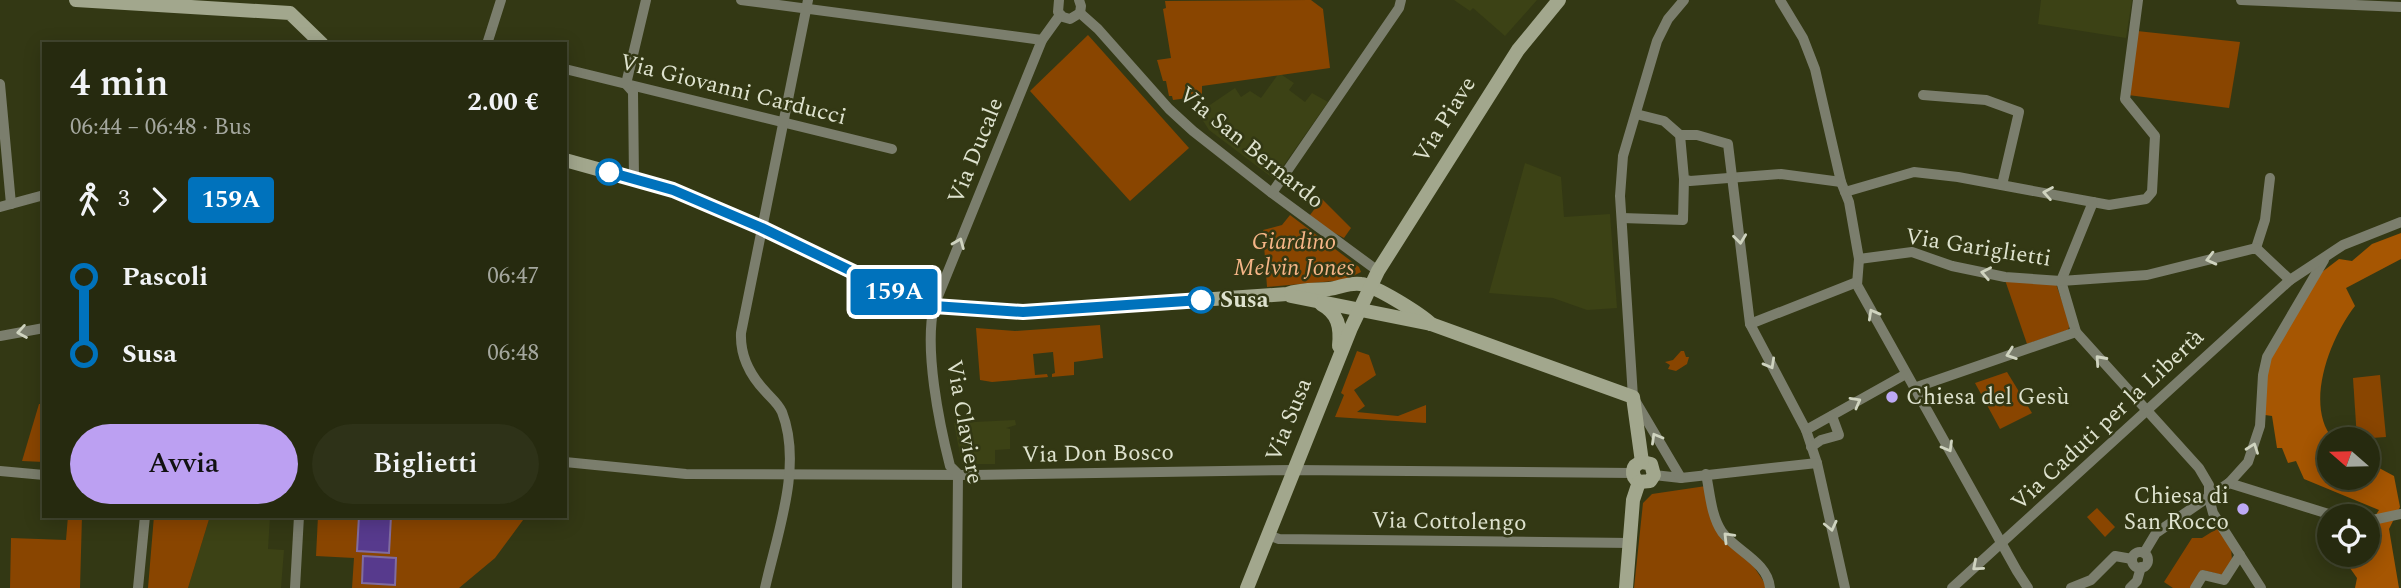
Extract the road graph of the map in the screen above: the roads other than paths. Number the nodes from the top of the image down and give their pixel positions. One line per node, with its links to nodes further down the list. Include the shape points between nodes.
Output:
1 (76, 0): 15 (street)
2 (501, 0): 21 (street)
3 (646, 0): 24 (street)
4 (741, 0): 14 (street)
5 (1059, 0): 18 (street)
6 (1079, 0): 17 (street)
7 (1401, 0): 37 (street)
8 (1559, 0): 48 (street, Via Piave, via 1504,71)
9 (1684, 0): 26 (street, via 1657,41)
10 (1780, 0): 36 (street, via 1815,69)
11 (2138, 0): 39 (street, via 2125,99 2155,136 2151,192 2141,201)
12 (2241, 0): 13 (street)
13 (2286, 1): 16 (street)
14 (807, 4): 19 (street); 27 (street)
15 (289, 7): 20 (street)
16 (2401, 7)
17 (1080, 13): 18 (street, via 1070,19); 37 (street, Via San Bernardo, via 1169,109)
18 (1060, 15): 19 (street, Via Ducale)
19 (1042, 40): 56 (street, Via Ducale, one-way to 19)
20 (320, 42)
21 (488, 42)
22 (567, 69): 24 (street, Via Giovanni Carducci)
23 (0, 84): 40 (street)
24 (626, 84): 27 (street, Via Giovanni Carducci); 34 (street, via 633,93)
25 (1923, 95): 35 (street, via 1986,100 2019,112)
26 (1636, 114): 28 (street, via 1664,121); 42 (street, via 1620,176)
27 (784, 121): 29 (street, Via Giovanni Carducci); 44 (street)
28 (1680, 135): 31 (street); 32 (street, via 1728,144)
29 (892, 149)
30 (567, 161): 34 (street)
31 (1685, 178): 32 (street); 42 (street, via 1683,220)
32 (1732, 178): 36 (street, via 1791,174); 59 (street, one-way to 59)
33 (2270, 178): 45 (street)
34 (634, 179): 44 (street, via 673,190)
35 (2002, 185): 36 (street, via 1914,172); 39 (street, one-way to 35)
36 (1843, 187): 47 (street)
37 (1272, 193): 48 (street, Via San Bernardo)
38 (42, 196): 40 (street)
39 (2093, 202): 50 (street)
40 (11, 204): 41 (street)
41 (0, 207)
42 (1622, 218): 66 (street)
43 (2401, 222): 46 (street, Via Caduti per la Libertà)
44 (762, 228): 56 (street); 76 (street, via 740,343 750,371 781,410)
45 (2256, 248): 49 (street); 50 (street, Via Gariglietti, one-way to 50, via 2147,275)
46 (2326, 256): 49 (street, Via Caduti per la Libertà); 82 (street, one-way to 46, via 2255,446 2267,357)
47 (1859, 260): 50 (street, Via Gariglietti, one-way to 47, via 1952,266 1912,252); 51 (street)
48 (1378, 271): 52 (street, Via Susa)
49 (2290, 280): 67 (street, Via Caduti per la Libertà)
50 (2061, 281): 61 (street)
51 (1857, 282): 59 (street); 64 (street, one-way to 51)
52 (1370, 286): 53 (street, via 1359,283); 57 (street, Via Susa); 58 (street)
53 (1335, 288): 54 (street); 57 (street, via 1355,294)
54 (1287, 294): 55 (street); 56 (street, via 1023,312)
55 (1314, 300): 57 (street); 63 (street, via 1336,317)
56 (934, 306): 77 (street, Via Claviere, via 935,394 950,466)
57 (1360, 308): 58 (street); 63 (street, Via Susa)
58 (1431, 324): 66 (street)
59 (1750, 324): 69 (street, one-way to 69)
60 (42, 328): 62 (street, one-way to 62)
61 (2076, 332): 65 (street, one-way to 65); 67 (street, one-way to 61)
62 (0, 336)
63 (1338, 361): 73 (street, Via Susa)
64 (1906, 374): 65 (street); 68 (street, one-way to 64)
65 (1914, 388): 91 (street, one-way to 91)
66 (1634, 401): 75 (street); 81 (street, one-way to 66)
67 (2146, 410): 83 (street, via 2199,468 2209,485); 91 (street, Via Caduti per la Libertà)
68 (1832, 415): 69 (street); 69 (street, via 1839,435)
69 (1809, 439): 71 (street); 72 (street, via 1803,456)
70 (567, 462): 76 (street, Via Don Bosco, via 686,474)
71 (1817, 463): 72 (street); 103 (street, one-way to 103)
72 (1788, 465): 78 (street)
73 (1293, 470): 75 (street, Via Don Bosco); 77 (street, Via Don Bosco); 89 (street, Via Susa)
74 (0, 471): 79 (street)
75 (1638, 472): 80 (street, via 1651,464); 90 (street)
76 (791, 473): 77 (street, Via Don Bosco); 98 (street)
77 (958, 474): 99 (street, Via Claviere)
78 (1706, 474): 81 (street); 102 (street, one-way to 78, via 1765,571 1723,534 1715,521)
79 (42, 475)
80 (1654, 475): 81 (street)
81 (1681, 478)
82 (2229, 483): 83 (street); 84 (street)
83 (2209, 498): 92 (street, via 2156,533); 93 (street, via 2213,513)
84 (2317, 510)
85 (2401, 514): 88 (street)
86 (145, 518): 96 (street)
87 (299, 518): 97 (street)
88 (2380, 518)
89 (1268, 535): 90 (street, Via Cottolengo, via 1279,539); 100 (street, Via Susa)
90 (1631, 543): 101 (street)
91 (2003, 543): 104 (street, Via Caduti per la Libertà, one-way to 104); 105 (street)
92 (2144, 553): 94 (street, via 2136,553); 95 (street, via 2148,562)
93 (2240, 555): 108 (street, via 2224,580 2203,575); 109 (street)
94 (2132, 559): 95 (street); 106 (street, via 2115,556 2091,580)
95 (2141, 568): 107 (street)
96 (138, 588)
97 (295, 588)
98 (765, 588)
99 (957, 588)
100 (1247, 588)
101 (1626, 588)
102 (1770, 588)
103 (1845, 588)
104 (1952, 588)
105 (2028, 588)
106 (2071, 588)
107 (2130, 588)
108 (2194, 588)
109 (2261, 588)

